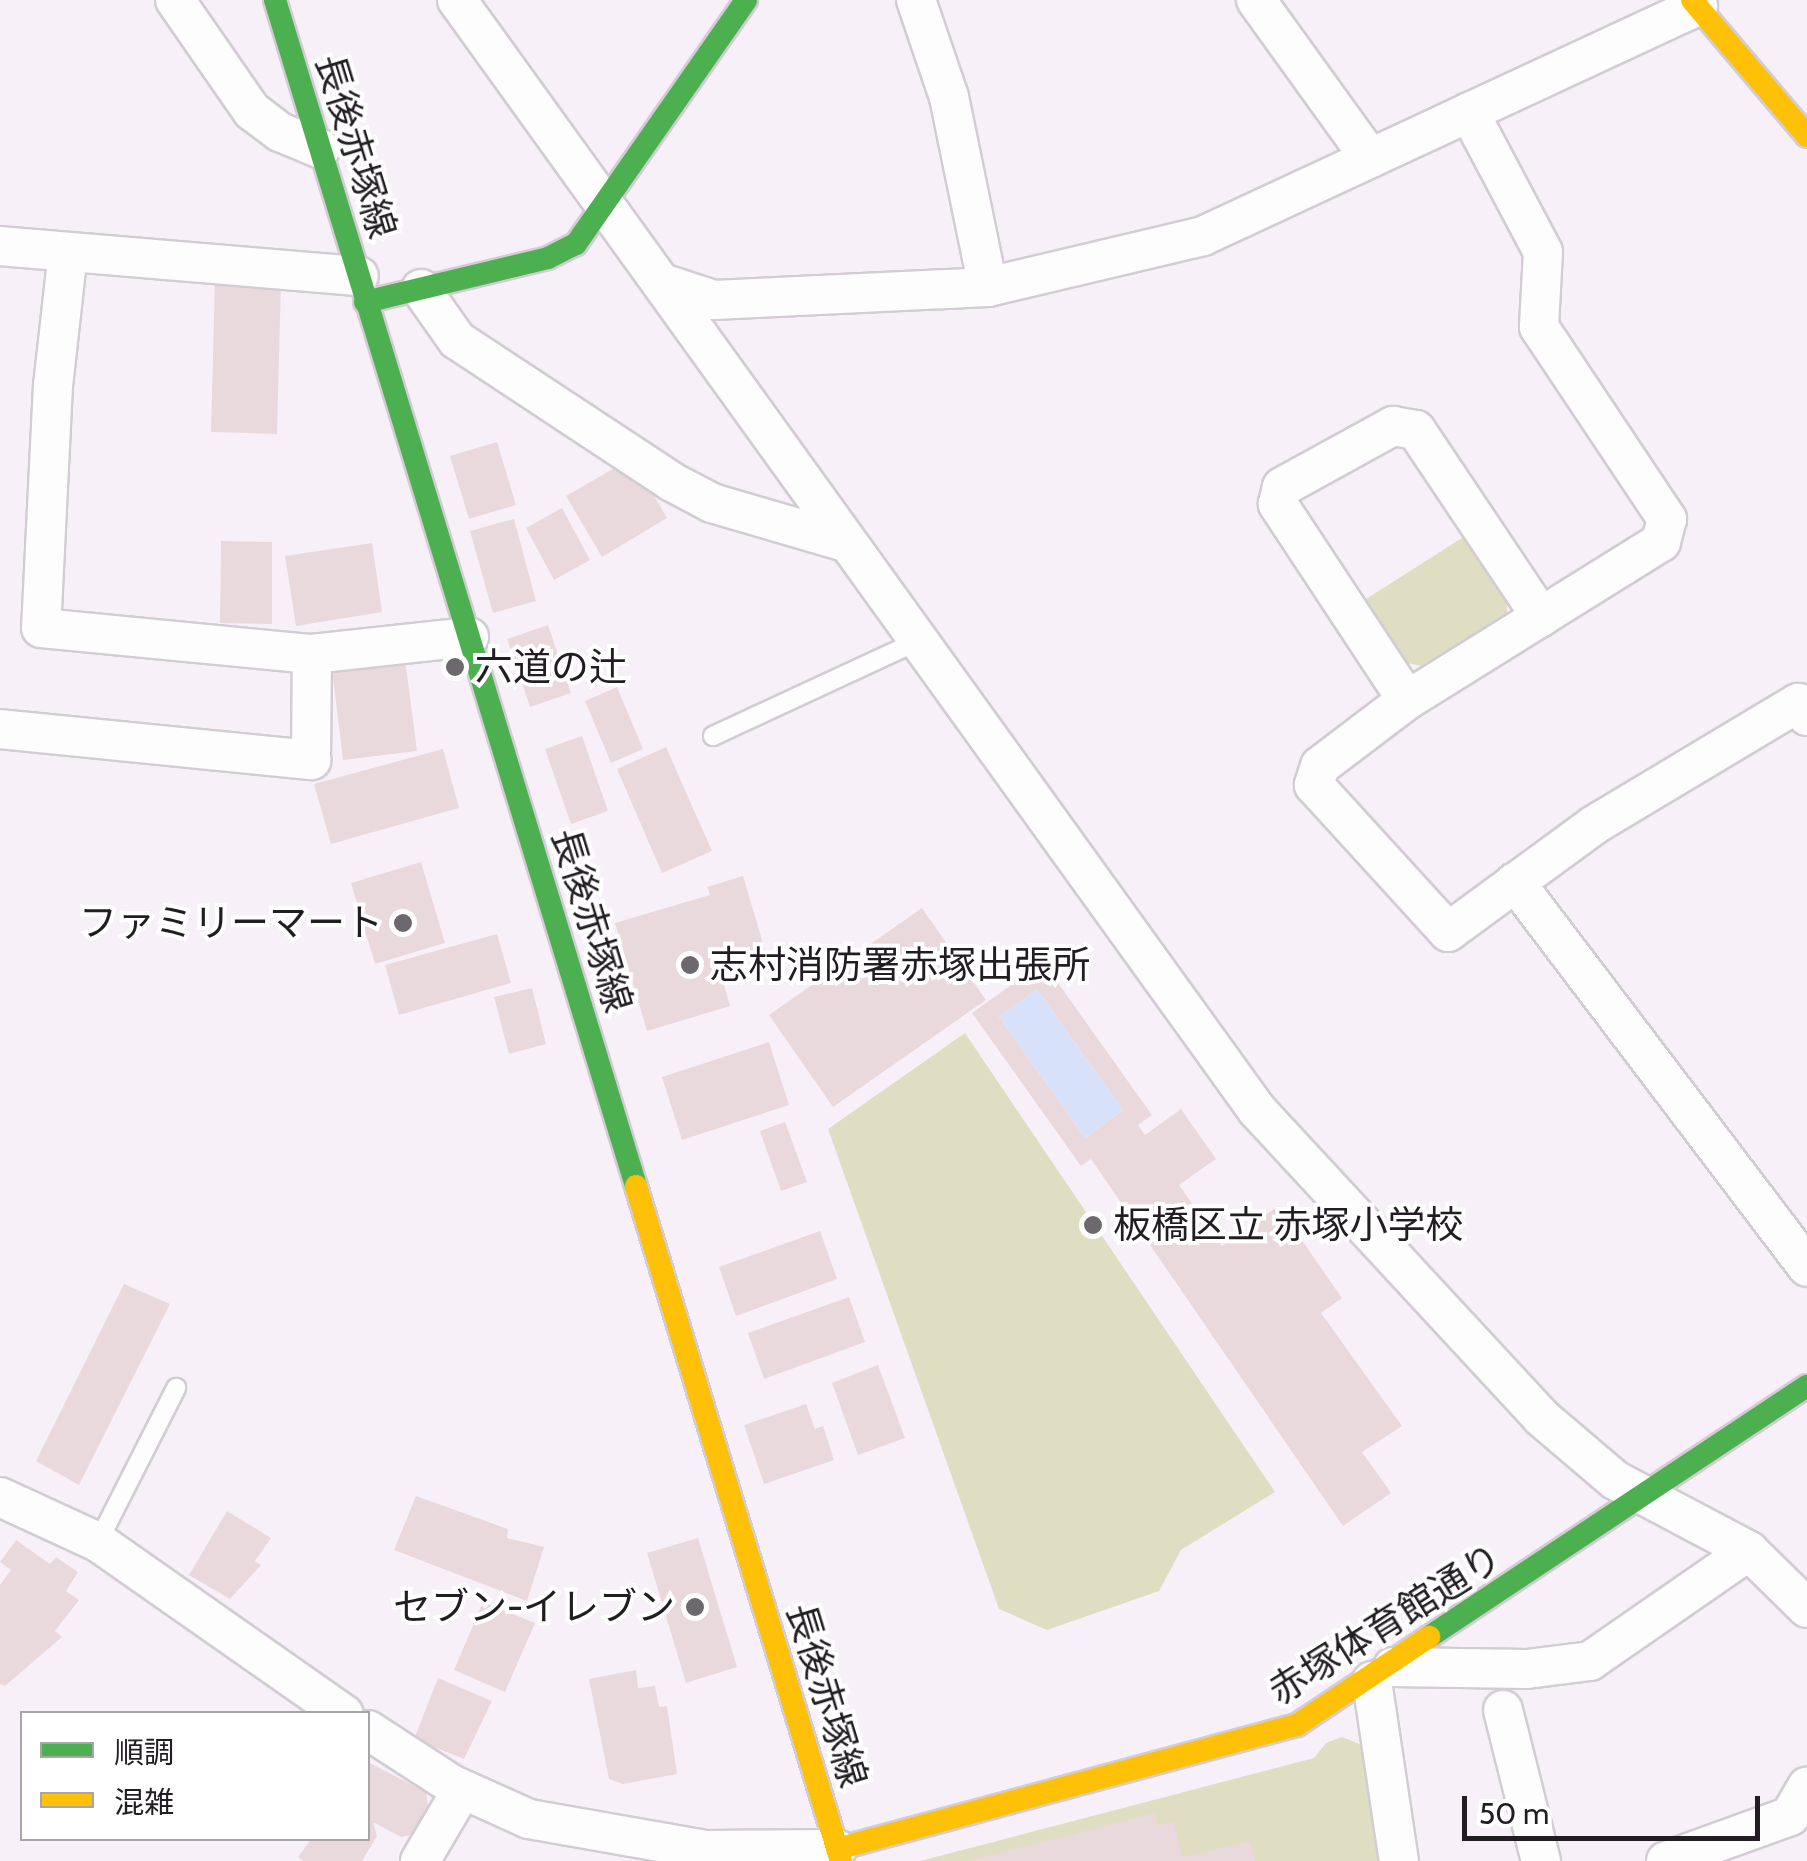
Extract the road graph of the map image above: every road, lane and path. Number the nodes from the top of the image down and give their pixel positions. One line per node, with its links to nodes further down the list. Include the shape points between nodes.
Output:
1 (175, 0): 10 (street, via 252,110 280,132)
2 (275, 0): 10 (main road, 長後赤塚線)
3 (457, 0): 12 (street)
4 (746, 0): 12 (main road)
5 (916, 0): 16 (street, via 949,97)
6 (1256, 0): 11 (street)
7 (1695, 3): 8 (street); 9 (main road)
8 (1469, 112): 11 (street); 20 (street, via 1543,252 1539,327 1667,519 1661,542)
9 (1807, 136)
10 (321, 148): 17 (main road, 長後赤塚線)
11 (1370, 158): 16 (street, via 1203,236)
12 (606, 206): 15 (street); 18 (main road, via 564,252)
13 (0, 246): 14 (street)
14 (68, 252): 17 (street); 23 (street, via 53,385 42,628)
15 (662, 283): 16 (street, via 714,300); 19 (street)
16 (988, 287)
17 (362, 289): 18 (main road); 21 (main road, 長後赤塚線)
18 (421, 289): 19 (street, via 457,340 672,482 712,503)
19 (842, 541): 22 (street)
20 (1541, 617): 24 (street); 24 (street, via 1416,430 1393,426 1282,487 1278,504)
21 (469, 637): 23 (street); 43 (main road, 長後赤塚線)
22 (918, 641): 27 (lane); 32 (street, via 1257,1110 1541,1417)
23 (312, 654): 26 (street, via 311,760)
24 (1407, 700): 28 (street, via 1320,766 1314,785 1448,932)
25 (1807, 716): 28 (street, via 1798,702 1594,825)
26 (0, 729)
27 (713, 736)
28 (1515, 882): 29 (street)
29 (1807, 1267)
30 (1807, 1386): 32 (main road, 赤塚体育館通り)
31 (176, 1388): 34 (lane)
32 (1645, 1496): 35 (street); 37 (main road, 赤塚体育館通り)
33 (0, 1497): 34 (street)
34 (98, 1542): 39 (street)
35 (1749, 1550): 36 (street); 38 (street, via 1590,1661)
36 (1807, 1608)
37 (1383, 1674): 38 (street); 43 (main road, 赤塚体育館通り, via 1298,1725 1248,1743); 46 (street)
38 (1517, 1686): 47 (street)
39 (340, 1711)
40 (370, 1731): 42 (street)
41 (1807, 1786): 48 (street, via 1790,1816)
42 (456, 1787): 44 (street, via 529,1819); 45 (street)
43 (839, 1855): 44 (street)
44 (706, 1856)
45 (420, 1861)
46 (1399, 1861)
47 (1541, 1861)
48 (1666, 1861)

